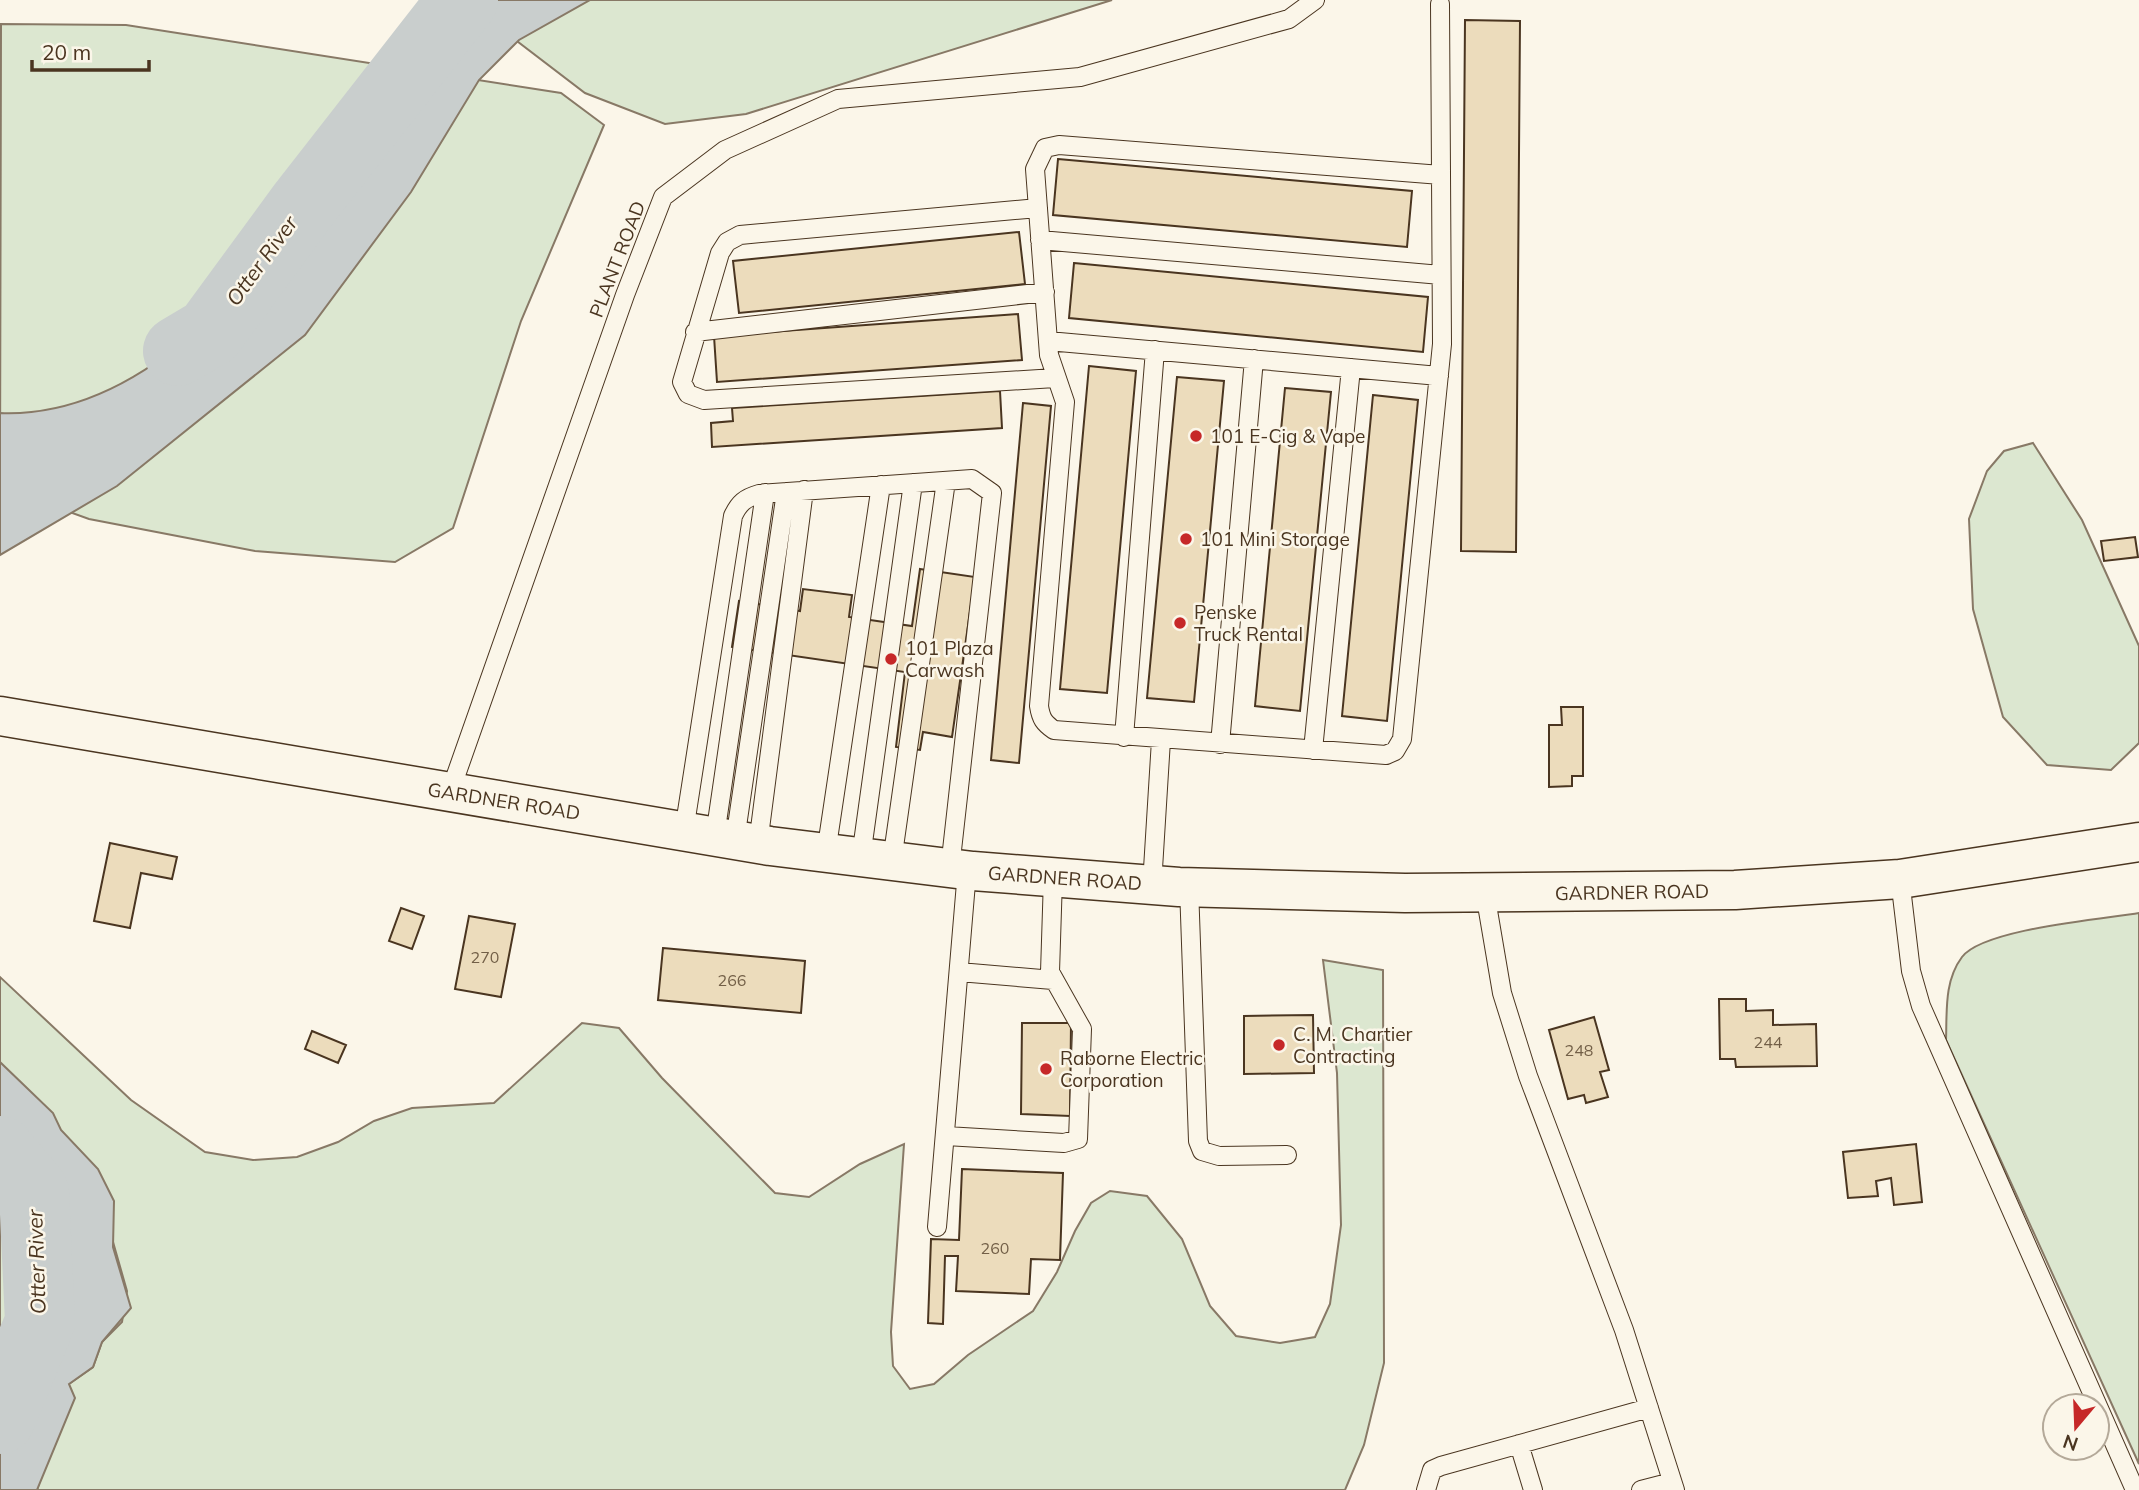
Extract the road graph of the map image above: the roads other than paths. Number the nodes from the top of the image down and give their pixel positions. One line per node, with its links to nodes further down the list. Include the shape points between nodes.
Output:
1 (1315, 0): 25 (lane, PLANT ROAD, via 1289,19 1080,78 838,99 725,150 663,197)
2 (1440, 4): 3 (lane)
3 (1441, 175): 4 (lane, via 1059,145 1045,148 1038,158); 6 (lane)
4 (1038, 208): 5 (lane); 8 (lane, via 740,235 720,253)
5 (1041, 240): 6 (lane); 7 (lane)
6 (1441, 275): 13 (lane)
7 (1045, 292): 8 (lane); 9 (lane)
8 (695, 332): 14 (lane, via 682,382 688,394 704,400)
9 (1048, 341): 10 (lane); 14 (lane)
10 (1155, 350): 11 (lane); 21 (lane)
11 (1254, 359): 12 (lane); 23 (lane)
12 (1351, 368): 13 (lane); 24 (lane)
13 (1439, 376): 24 (lane, via 1402,739 1395,751 1386,755)
14 (1055, 378): 21 (lane, via 1065,402 1065,420 1041,719 1054,730)
15 (946, 481): 16 (lane); 28 (lane); 29 (lane, via 972,479 992,494)
16 (913, 483): 17 (lane); 28 (lane)
17 (881, 485): 18 (lane); 28 (lane)
18 (795, 491): 19 (lane); 26 (lane)
19 (765, 493): 26 (lane); 26 (lane, via 747,497 733,516)
20 (0, 716): 25 (main road, GARDNER ROAD)
21 (1124, 737): 22 (lane)
22 (1161, 740): 23 (lane); 32 (lane)
23 (1220, 744): 24 (lane)
24 (1312, 750)
25 (450, 792): 26 (main road, GARDNER ROAD)
26 (723, 838): 28 (main road, GARDNER ROAD)
27 (2139, 842): 31 (main road, GARDNER ROAD)
28 (860, 857): 29 (main road, GARDNER ROAD)
29 (959, 869): 30 (main road, GARDNER ROAD); 35 (lane)
30 (1053, 878): 32 (main road, GARDNER ROAD); 36 (lane, via 1049,962)
31 (1900, 879): 34 (main road, GARDNER ROAD, via 1699,891); 46 (lane, via 1911,971 1921,1006)
32 (1152, 885): 33 (main road, GARDNER ROAD)
33 (1189, 887): 34 (main road, GARDNER ROAD); 38 (lane, via 1198,1141 1202,1151 1219,1156)
34 (1485, 893): 40 (lane, via 1505,1005)
35 (959, 972): 36 (lane); 37 (lane)
36 (1053, 979): 37 (lane, via 1082,1029 1078,1139 1064,1143)
37 (946, 1136): 39 (lane)
38 (1287, 1154)
39 (937, 1227)
40 (1649, 1408): 41 (lane); 42 (lane)
41 (1519, 1444): 43 (lane, via 1432,1470); 44 (lane)
42 (1674, 1486): 45 (lane)
43 (1426, 1490)
44 (1532, 1490)
45 (1641, 1490)
46 (2135, 1490)

